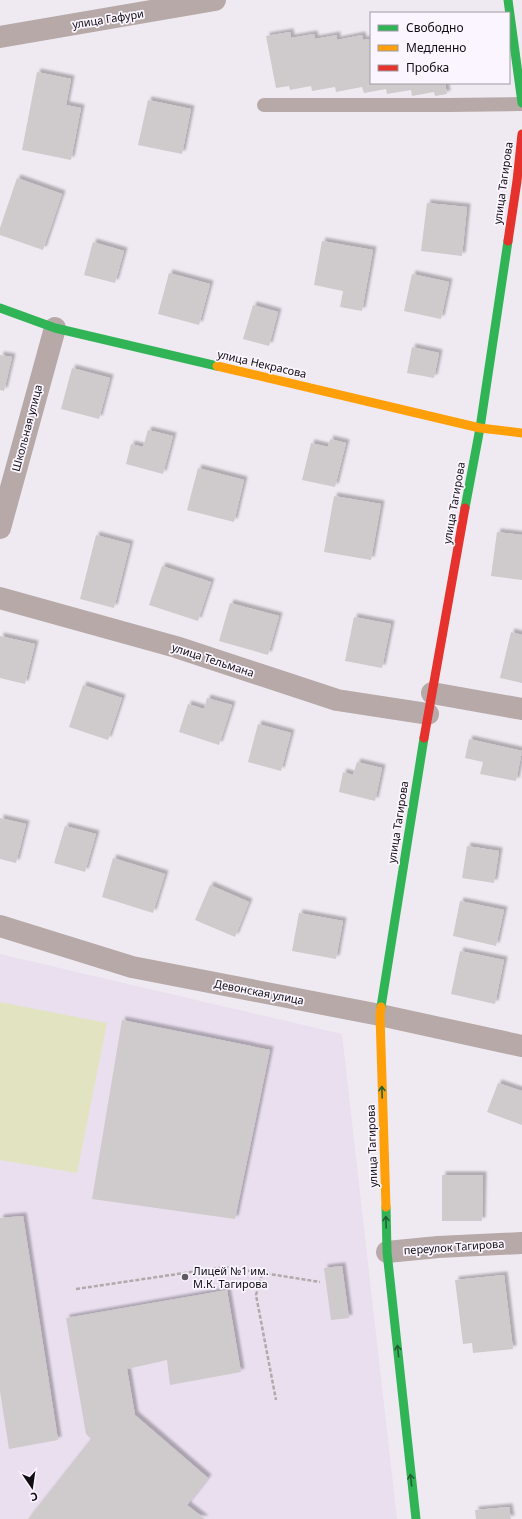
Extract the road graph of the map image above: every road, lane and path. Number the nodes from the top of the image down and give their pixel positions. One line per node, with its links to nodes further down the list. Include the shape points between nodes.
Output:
1 (215, 0): 5 (street, улица Гафури)
2 (508, 0): 3 (street)
3 (510, 12)
4 (510, 14): 6 (street)
5 (0, 37)
6 (522, 97): 7 (lane, via 448,105)
7 (264, 105)
8 (522, 134): 9 (street, улица Тагирова)
9 (521, 155): 12 (street, улица Тагирова)
10 (0, 308): 11 (street, улица Некрасова)
11 (55, 328): 12 (street, улица Некрасова); 14 (street, Школьная улица)
12 (480, 428): 13 (street, улица Некрасова); 16 (street, улица Тагирова)
13 (522, 433)
14 (0, 528)
15 (0, 598): 18 (street, улица Тельмана, via 176,647 337,700)
16 (432, 693): 17 (street); 18 (street, улица Тагирова)
17 (522, 709)
18 (428, 714): 20 (street, улица Тагирова)
19 (0, 926): 20 (street, Девонская улица, via 132,967)
20 (380, 1015): 21 (street, Девонская улица); 23 (street, улица Тагирова, one-way to 20)
21 (522, 1046)
22 (522, 1243): 23 (street, переулок Тагирова)
23 (387, 1252): 28 (street, улица Тагирова, one-way to 23)
24 (262, 1274): 25 (path); 26 (path, via 225,1267); 27 (path, via 256,1295)
25 (320, 1282)
26 (76, 1289)
27 (276, 1400)
28 (416, 1519)

